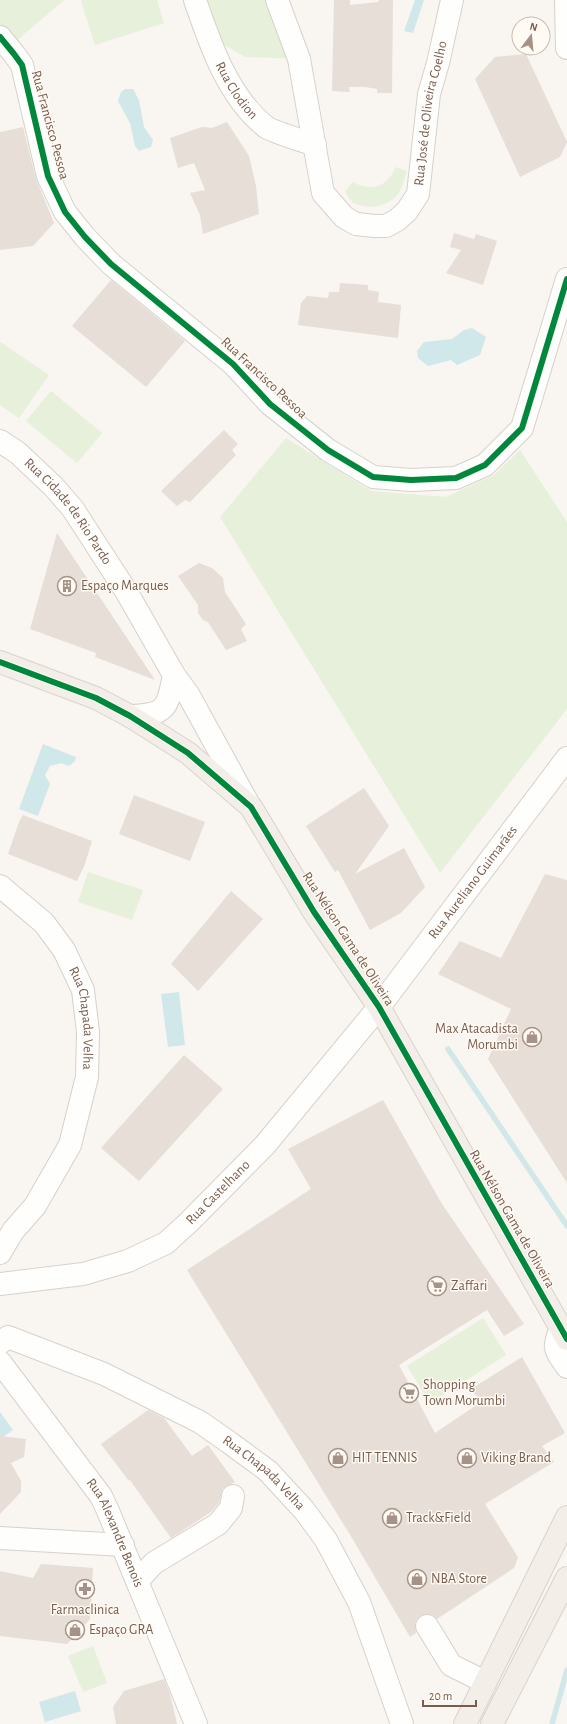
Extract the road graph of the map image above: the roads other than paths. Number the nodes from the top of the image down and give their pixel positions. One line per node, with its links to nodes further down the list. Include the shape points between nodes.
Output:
1 (195, 0): 7 (street, Rua Clodion, via 217,59 239,99 267,128)
2 (277, 0): 7 (street, Rua José de Oliveira Coelho, via 298,59)
3 (452, 0): 7 (street, Rua José de Oliveira Coelho, via 429,94 419,192 407,211 386,226 356,224 344,217 323,193)
4 (566, 0): 6 (street)
5 (0, 37): 8 (street, Rua Francisco Pessoa, via 22,65 48,176 66,212 86,237 111,264 233,364 270,404 328,450 373,477 412,480 456,478 485,465 522,428)
6 (567, 48)
7 (315, 145)
8 (567, 278)
9 (0, 441): 11 (street, Rua Cidade de Rio Pardo, via 54,487 73,509 126,591)
10 (0, 662): 12 (main road, Rua Nélson Gama de Oliveira, via 96,698)
11 (174, 674): 12 (street, via 169,699 159,712 145,716); 14 (street, Rua Cidade de Rio Pardo, via 188,694)
12 (130, 716): 14 (main road, Rua Nélson Gama de Oliveira, via 188,753)
13 (567, 758): 16 (street, Rua Aureliano Guimarães)
14 (251, 807): 16 (main road, Rua Nélson Gama de Oliveira, via 314,912)
15 (0, 886): 17 (street, Rua Chapada Velha, via 44,923 64,950 83,990 88,1032 87,1076 70,1145 35,1206 13,1231)
16 (379, 1007): 18 (street, Rua Castelhano, via 265,1145 166,1243 128,1261 83,1274); 19 (main road, Rua Nélson Gama de Oliveira)
17 (0, 1253)
18 (0, 1284)
19 (564, 1334): 22 (street, via 555,1345)
20 (3, 1335): 32 (street, Rua Chapada Velha, via 104,1374 200,1422 268,1471 304,1510 326,1540 359,1602)
21 (0, 1362): 26 (street, Rua Alexandre Benois, via 101,1496)
22 (567, 1367)
23 (233, 1496): 28 (street, via 231,1508 218,1524 154,1564)
24 (567, 1517): 33 (main road)
25 (0, 1538): 26 (street)
26 (122, 1545): 28 (street, Rua Alexandre Benois)
27 (567, 1578): 34 (main road)
28 (137, 1581): 31 (street, Rua Alexandre Benois)
29 (427, 1626): 30 (street, via 450,1665)
30 (477, 1678)
31 (196, 1724)
32 (402, 1724)
33 (465, 1724)
34 (492, 1724)

